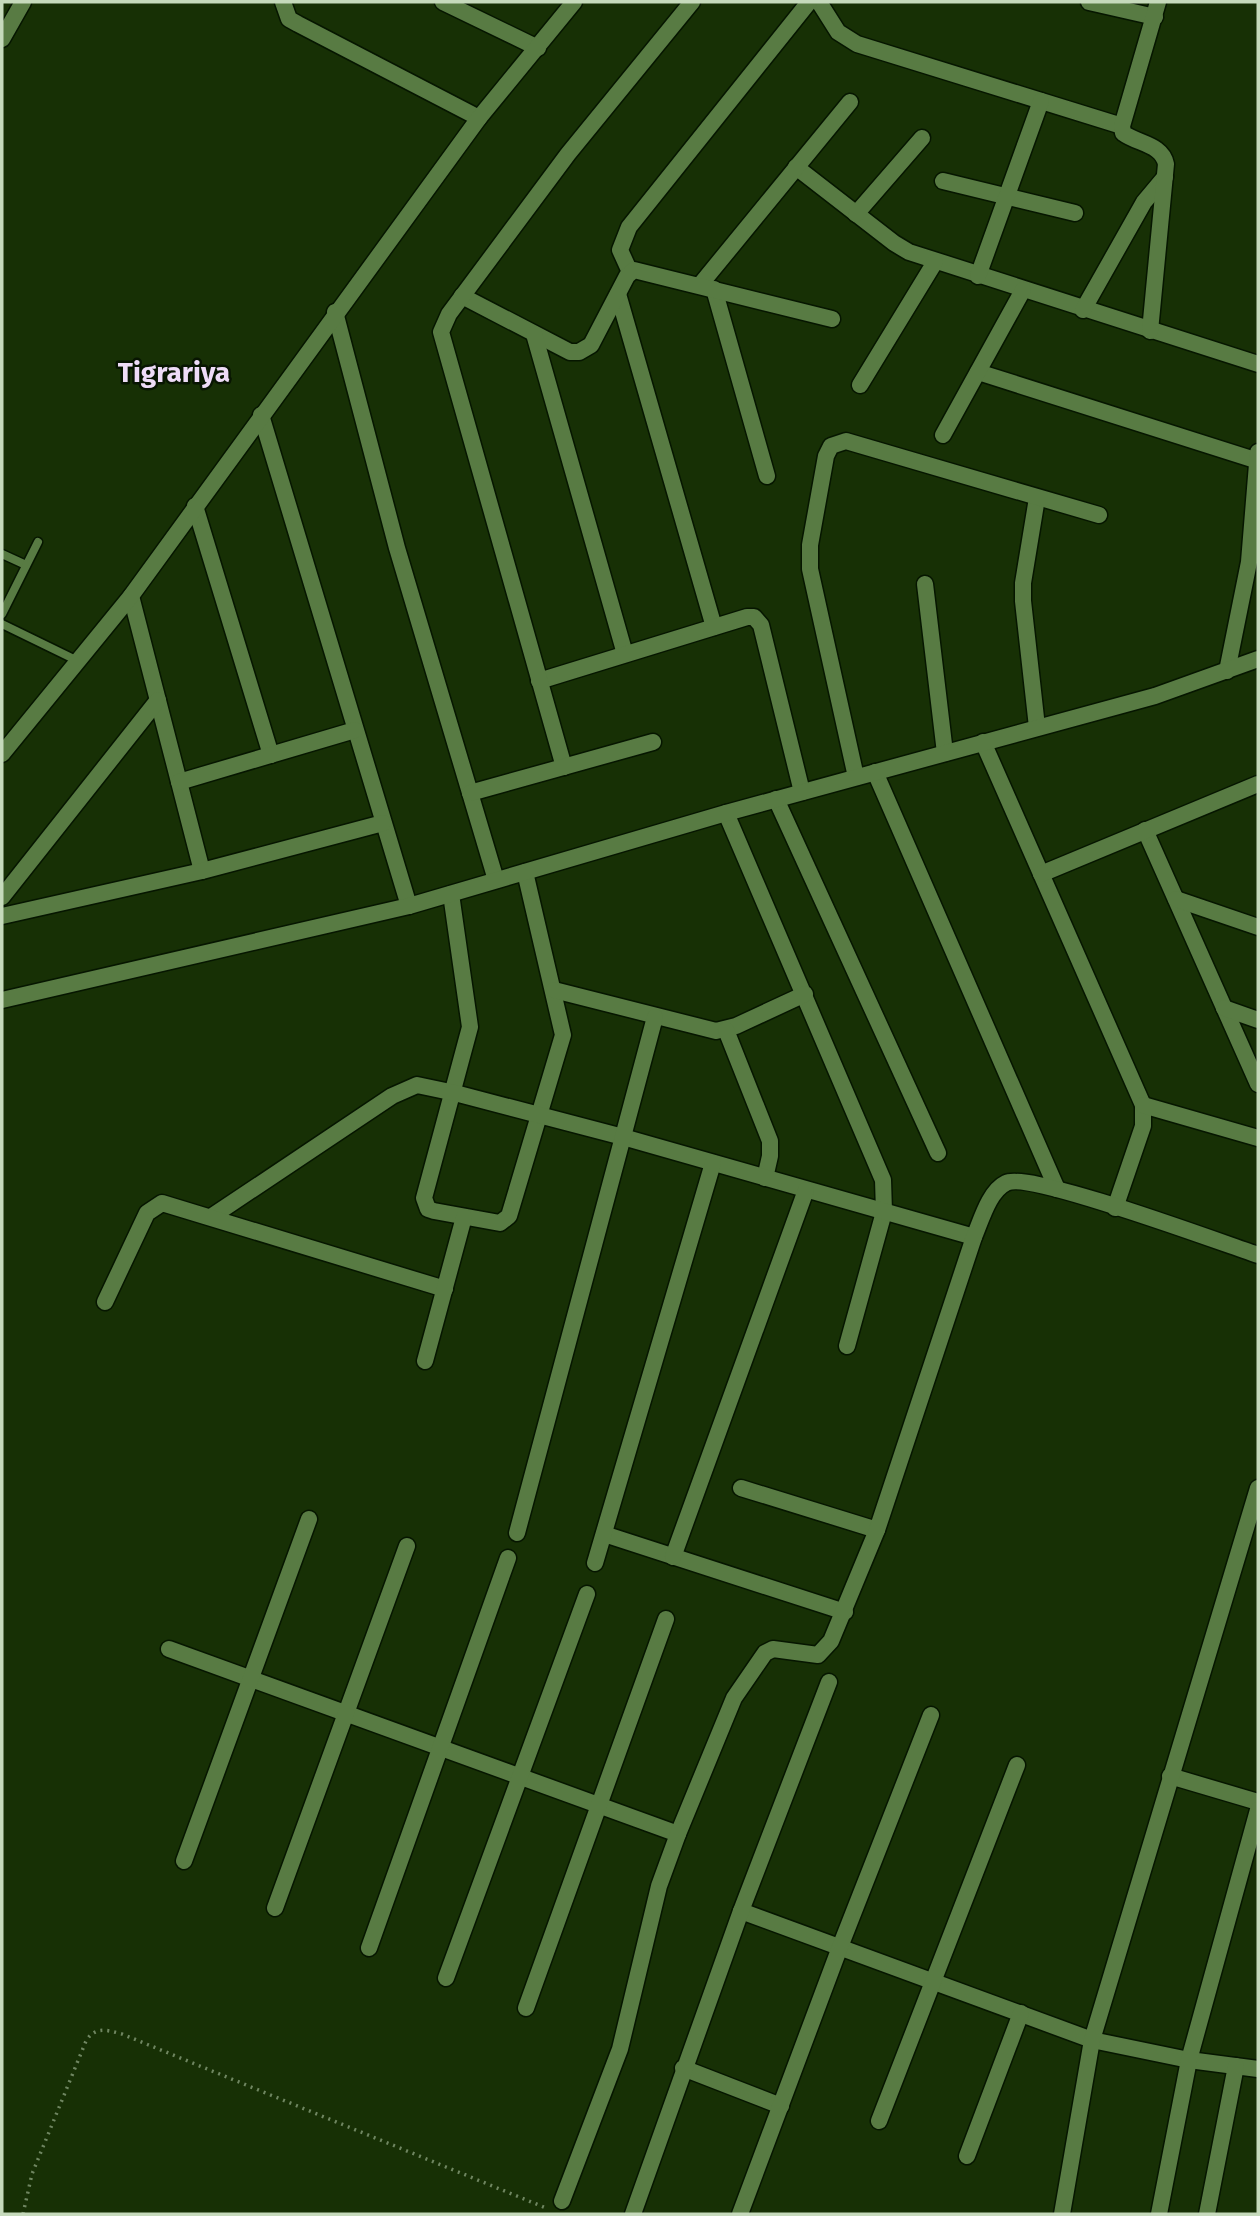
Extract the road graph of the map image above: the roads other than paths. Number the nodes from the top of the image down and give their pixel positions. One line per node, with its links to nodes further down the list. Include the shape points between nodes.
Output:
1 (23, 2): 10 (street)
2 (283, 2): 14 (street, via 284,11 298,24)
3 (574, 2): 11 (street)
4 (692, 2): 29 (street, via 568,154)
5 (809, 2): 24 (street, via 629,227 620,250)
6 (819, 2): 12 (street, via 838,33 856,44)
7 (1089, 2): 9 (street)
8 (447, 3): 11 (street)
9 (1157, 10): 15 (street)
10 (2, 39)
11 (538, 48): 14 (street)
12 (1041, 101): 15 (street); 20 (street)
13 (850, 102): 17 (street)
14 (479, 118): 31 (street)
15 (1122, 126): 18 (street, via 1123,133 1165,156)
16 (922, 138): 22 (street)
17 (796, 167): 22 (street); 26 (street)
18 (1165, 177): 30 (street, via 1143,202); 33 (street)
19 (943, 181): 20 (street)
20 (1007, 196): 21 (street); 25 (street)
21 (1075, 213)
22 (856, 214): 23 (street, via 894,243)
23 (935, 262): 25 (street); 37 (street)
24 (630, 272): 26 (street, via 639,269); 28 (street)
25 (978, 276): 27 (street)
26 (707, 287): 32 (street); 42 (street)
27 (1023, 290): 30 (street); 36 (street)
28 (618, 294): 34 (street, via 586,349 570,352); 54 (street)
29 (462, 296): 34 (street); 59 (street, via 443,324 441,341)
30 (1083, 310): 33 (street)
31 (335, 312): 38 (street); 74 (street, via 397,548)
32 (832, 319)
33 (1150, 331): 35 (street)
34 (534, 334): 55 (street)
35 (1258, 364)
36 (978, 372): 39 (street); 41 (street)
37 (860, 385)
38 (261, 415): 44 (street); 62 (street)
39 (943, 435)
40 (1258, 452): 41 (street)
41 (1258, 460): 48 (street)
42 (768, 476)
43 (1037, 498): 45 (street); 61 (street, via 1023,583); 70 (street, via 846,441 831,446 810,545 810,569)
44 (195, 506): 51 (street); 67 (street)
45 (1099, 515)
46 (38, 542): 49 (lane)
47 (2, 554): 49 (lane)
48 (1254, 559): 58 (street)
49 (26, 565): 52 (lane)
50 (925, 584): 65 (street)
51 (131, 596): 57 (street); 60 (street)
52 (2, 614)
53 (2, 624): 57 (lane)
54 (714, 626): 55 (street); 73 (street, via 747,617 759,620)
55 (625, 654): 59 (street)
56 (1258, 659): 58 (street)
57 (78, 661): 66 (street)
58 (1227, 671): 61 (street, via 1155,696)
59 (539, 681): 68 (street)
60 (158, 700): 71 (street); 84 (street)
61 (1037, 727): 64 (street)
62 (355, 730): 67 (street); 77 (street)
63 (653, 742): 68 (street)
64 (984, 742): 65 (street); 81 (street)
65 (946, 752): 69 (street)
66 (2, 754)
67 (271, 755): 71 (street)
68 (564, 766): 74 (street)
69 (875, 772): 70 (street); 105 (street)
70 (856, 777): 73 (street)
71 (179, 782): 79 (street)
72 (1258, 784): 78 (street)
73 (802, 792): 75 (street)
74 (470, 793): 82 (street)
75 (776, 799): 76 (street); 102 (street)
76 (726, 813): 80 (street); 90 (street)
77 (383, 823): 79 (street); 86 (street)
78 (1145, 830): 81 (street); 85 (street)
79 (202, 870): 87 (street)
80 (525, 872): 82 (street); 89 (street)
81 (1041, 874): 98 (street)
82 (496, 880): 83 (street)
83 (451, 894): 86 (street); 97 (street, via 470,1027)
84 (2, 897)
85 (1176, 899): 88 (street); 92 (street)
86 (409, 906): 91 (street)
87 (2, 916)
88 (1258, 927)
89 (554, 989): 93 (street); 99 (street, via 563,1035)
90 (805, 994): 95 (street); 108 (street, via 878,1163)
91 (2, 1000)
92 (1224, 1008): 94 (street); 96 (street)
93 (655, 1017): 95 (street, via 705,1030); 100 (street)
94 (1258, 1020)
95 (726, 1030): 104 (street, via 770,1141)
96 (1258, 1084)
97 (455, 1093): 99 (street); 109 (street, via 417,1085 407,1088); 110 (street, via 425,1198 434,1211)
98 (1143, 1105): 101 (street); 107 (street, via 1143,1126)
99 (541, 1114): 100 (street); 110 (street, via 509,1216 500,1223)
100 (623, 1137): 103 (street); 121 (street)
101 (1258, 1138)
102 (938, 1153)
103 (713, 1163): 104 (street); 122 (street)
104 (765, 1178): 106 (street)
105 (1057, 1189): 107 (street); 111 (street, via 1019,1180 1007,1182 990,1202)
106 (806, 1190): 108 (street); 124 (street)
107 (1115, 1208): 112 (street)
108 (884, 1212): 111 (street); 115 (street)
109 (211, 1217): 113 (street); 114 (street, via 171,1204 153,1206)
110 (464, 1217): 113 (street)
111 (974, 1237): 120 (street)
112 (1258, 1255)
113 (444, 1289): 116 (street)
114 (105, 1302)
115 (847, 1346)
116 (425, 1361)
117 (741, 1488): 120 (street)
118 (1258, 1488): 137 (street)
119 (309, 1519): 131 (street)
120 (877, 1530): 128 (street)
121 (517, 1533)
122 (604, 1534): 124 (street); 126 (street)
123 (407, 1546): 133 (street)
124 (673, 1557): 128 (street)
125 (508, 1558): 135 (street)
126 (595, 1563)
127 (587, 1594): 138 (street)
128 (845, 1612): 142 (street, via 831,1641 818,1655 774,1649 759,1658 734,1698)
129 (666, 1619): 140 (street)
130 (169, 1649): 131 (street)
131 (250, 1678): 133 (street); 143 (street)
132 (830, 1682): 145 (street)
133 (345, 1713): 135 (street); 144 (street)
134 (931, 1716): 146 (street)
135 (441, 1748): 138 (street); 147 (street)
136 (1017, 1765): 149 (street)
137 (1170, 1776): 139 (street); 152 (street)
138 (520, 1777): 140 (street); 148 (street)
139 (1258, 1802)
140 (599, 1806): 142 (street); 150 (street)
141 (1258, 1810): 153 (street)
142 (678, 1835): 160 (street, via 659,1886 626,2028)
143 (184, 1861)
144 (275, 1908)
145 (741, 1911): 146 (street); 155 (street)
146 (839, 1947): 149 (street); 157 (street)
147 (369, 1948)
148 (446, 1978)
149 (933, 1981): 151 (street); 158 (street)
150 (526, 2008)
151 (1021, 2013): 152 (street); 159 (street)
152 (1092, 2039): 153 (street); 163 (street)
153 (1189, 2060): 154 (street); 164 (street)
154 (1236, 2066): 156 (street); 165 (street)
155 (684, 2068): 157 (street); 161 (street)
156 (1258, 2069)
157 (781, 2106): 162 (street)
158 (879, 2120)
159 (967, 2156)
160 (562, 2201)
161 (633, 2214)
162 (740, 2214)
163 (1062, 2214)
164 (1159, 2214)
165 (1207, 2214)

